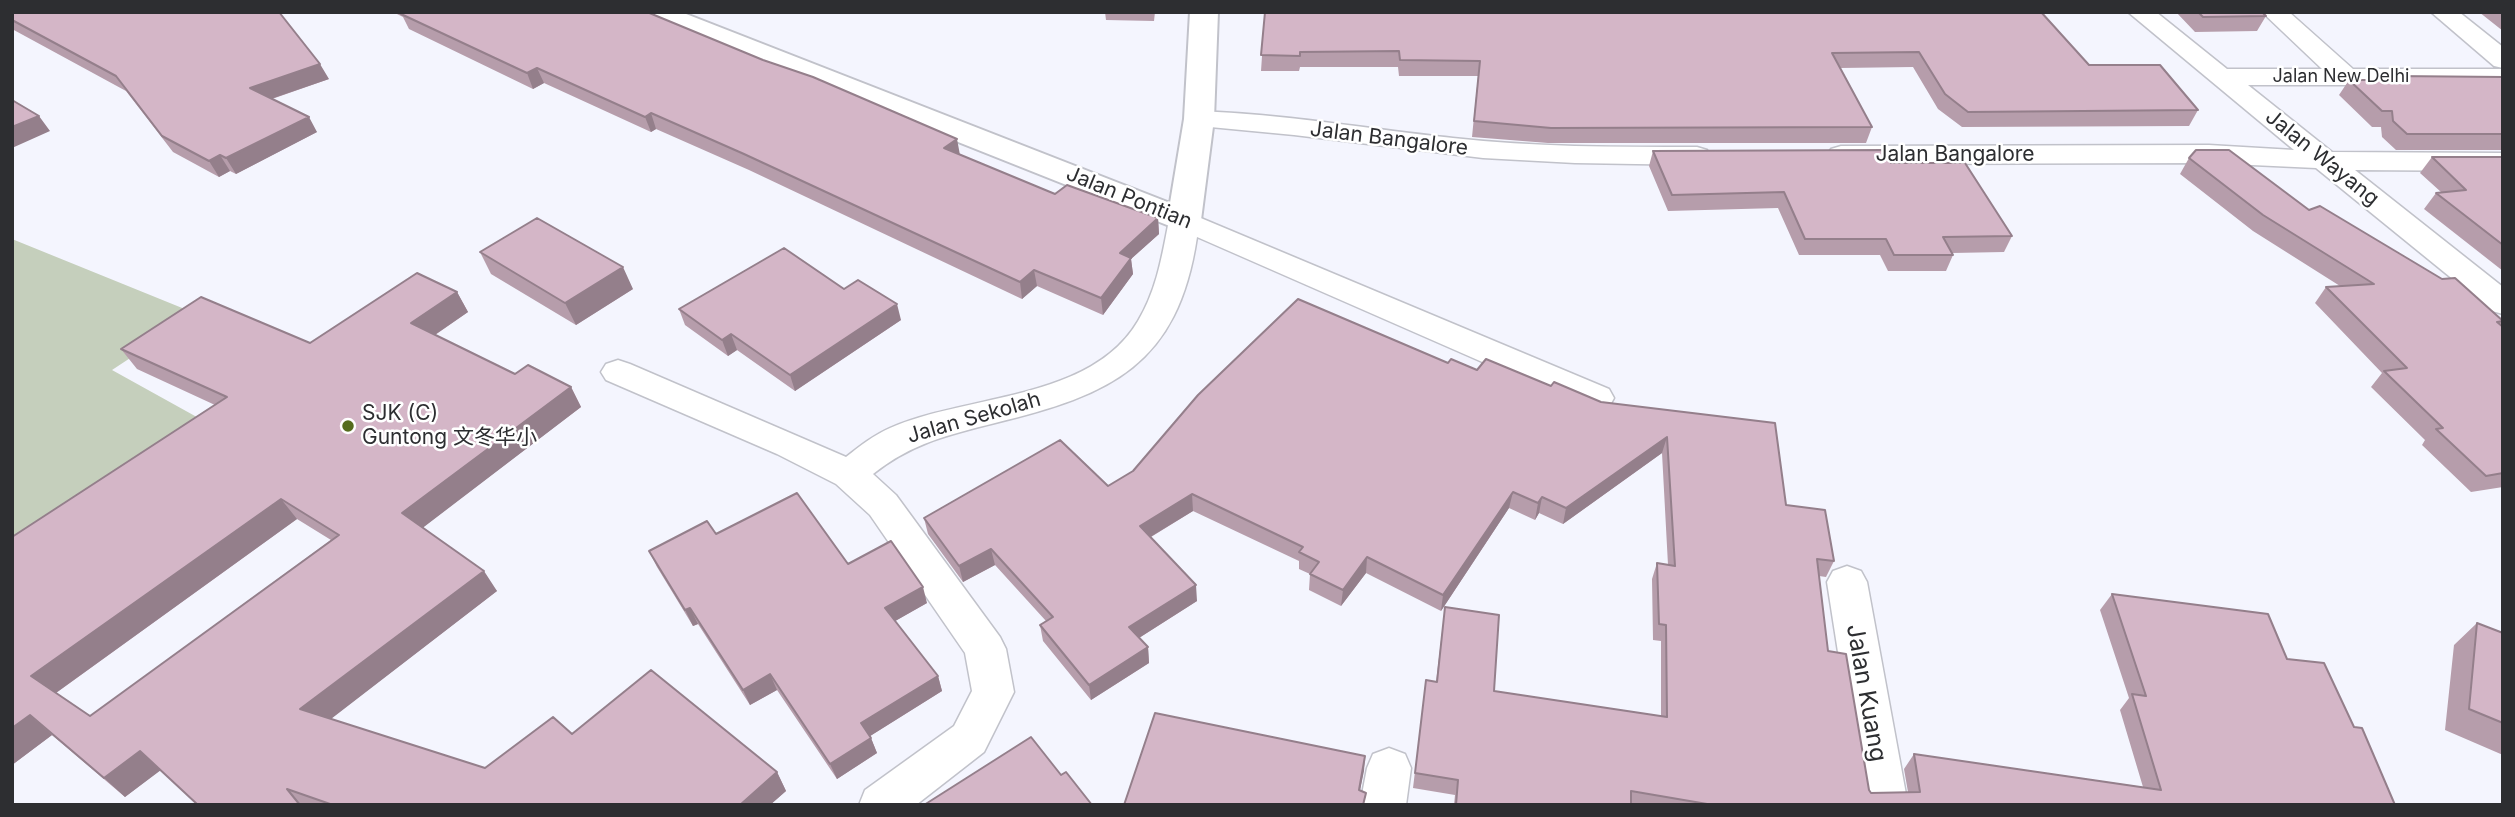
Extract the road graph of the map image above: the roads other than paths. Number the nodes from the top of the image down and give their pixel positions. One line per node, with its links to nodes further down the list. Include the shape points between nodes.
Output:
1 (656, 12): 15 (street, Jalan Pontian)
2 (1204, 12): 10 (street, Jalan Sekolah)
3 (2140, 12): 9 (street, Jalan Wayang)
4 (2274, 12): 8 (street)
5 (2443, 12): 6 (street)
6 (2503, 60)
7 (2503, 76): 8 (street, Jalan New Delhi)
8 (2346, 77): 9 (street, Jalan New Delhi)
9 (2222, 78): 13 (street, Jalan Wayang)
10 (1199, 120): 12 (street, Jalan Bangalore, via 1548,155); 15 (street, Jalan Sekolah)
11 (1820, 155): 13 (street, Jalan Bangalore, via 2209,154)
12 (1722, 156)
13 (2325, 160): 14 (street, Jalan Bangalore); 16 (street, Jalan Wayang)
14 (2503, 162)
15 (1184, 220): 18 (street, Jalan Pontian); 19 (street, Jalan Sekolah, via 1171,286 1151,326 1122,360 1102,374 1044,399 911,433)
16 (2503, 304)
17 (618, 372): 19 (street)
18 (1597, 398)
19 (849, 474): 21 (street, via 884,505 985,649 993,692 968,739)
20 (1847, 582): 22 (street, Jalan Kuang)
21 (881, 805)
22 (1885, 805)

